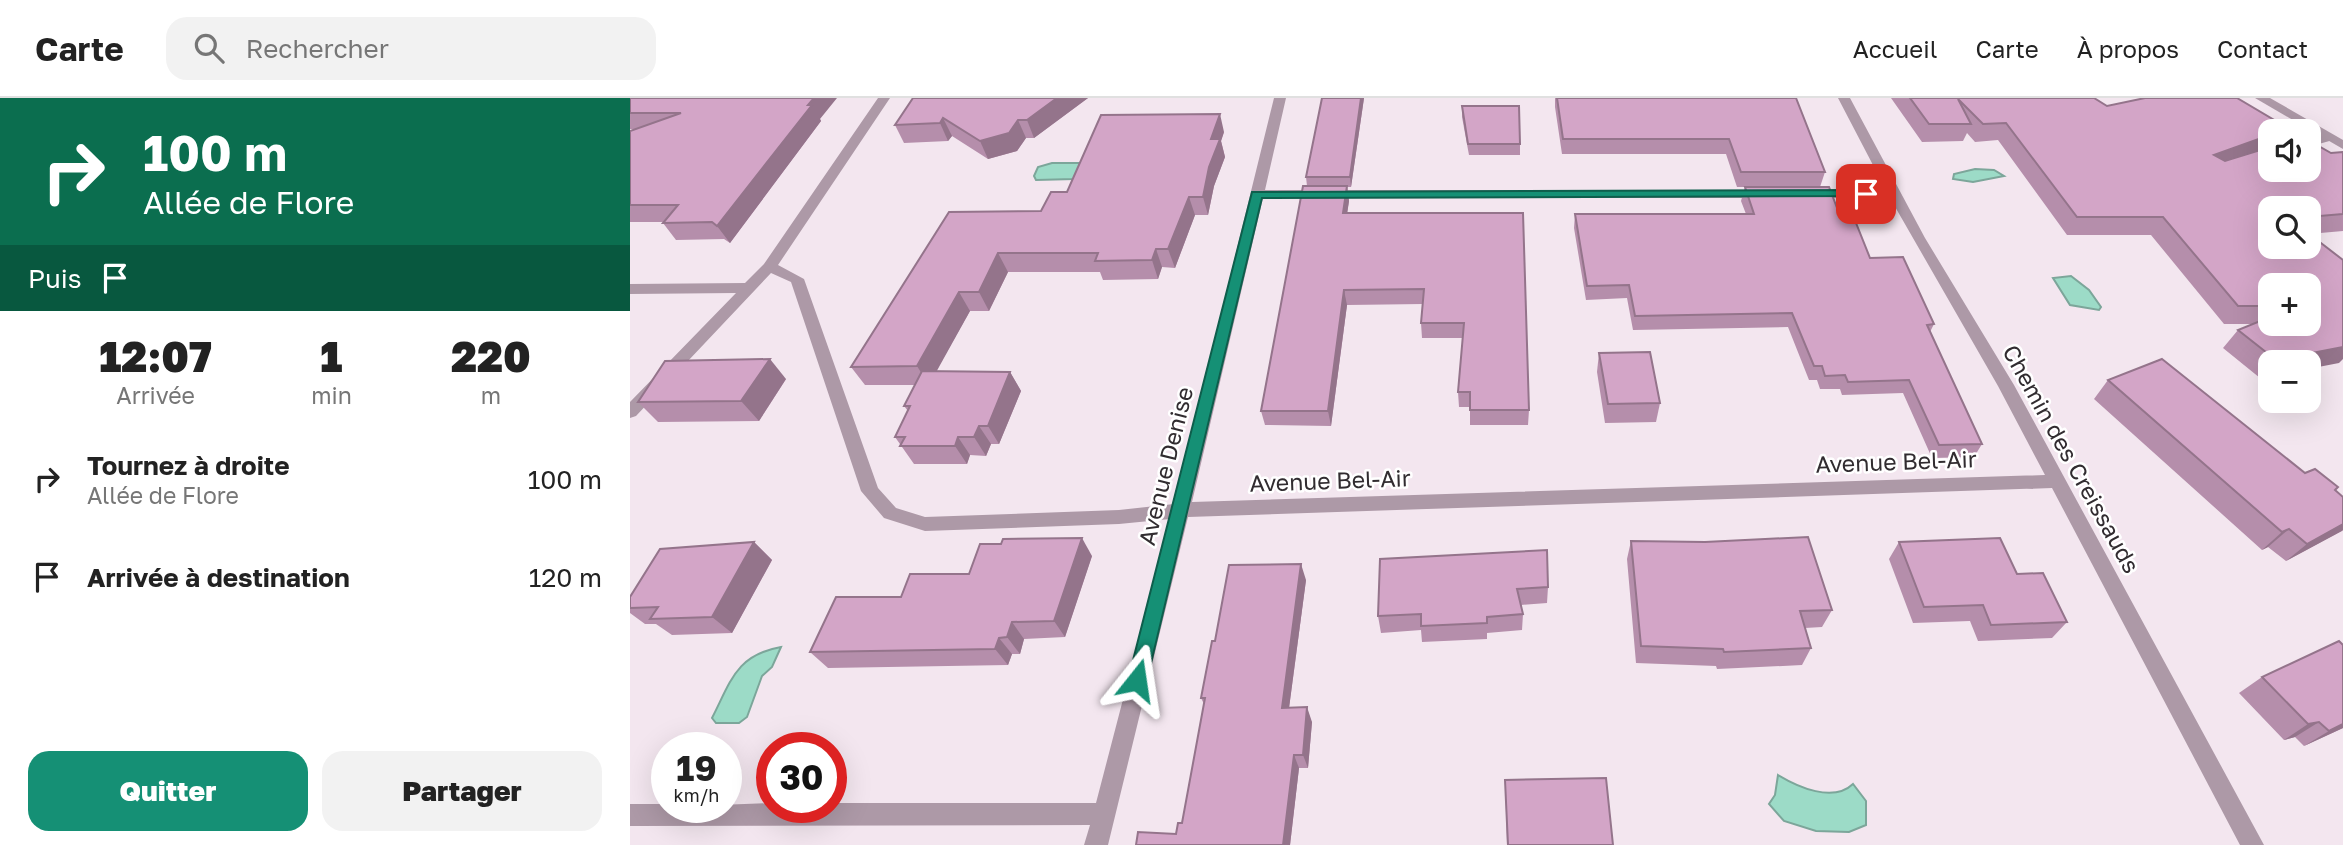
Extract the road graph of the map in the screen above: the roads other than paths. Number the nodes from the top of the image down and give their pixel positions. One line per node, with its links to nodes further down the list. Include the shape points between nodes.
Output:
1 (884, 98): 10 (street)
2 (1280, 98): 8 (street, Avenue Denise)
3 (1844, 98): 9 (street, Chemin des Creissauds)
4 (2261, 98): 5 (street)
5 (2329, 137): 6 (street); 7 (street)
6 (2321, 139)
7 (2343, 145)
8 (1257, 194): 9 (street); 15 (street, Avenue Denise)
9 (1894, 194): 14 (street, Chemin des Creissauds)
10 (769, 267): 11 (street); 15 (street, Avenue Bel-Air, via 797,279 870,491 890,513 925,524 1119,517)
11 (749, 288): 12 (street); 13 (street)
12 (630, 289)
13 (630, 412)
14 (2057, 481): 15 (street, Avenue Bel-Air); 19 (street, Chemin des Creissauds)
15 (1181, 510): 16 (street, Avenue Denise)
16 (1103, 814): 17 (street); 18 (street, Avenue Denise)
17 (630, 816)
18 (1096, 845)
19 (2252, 845)

